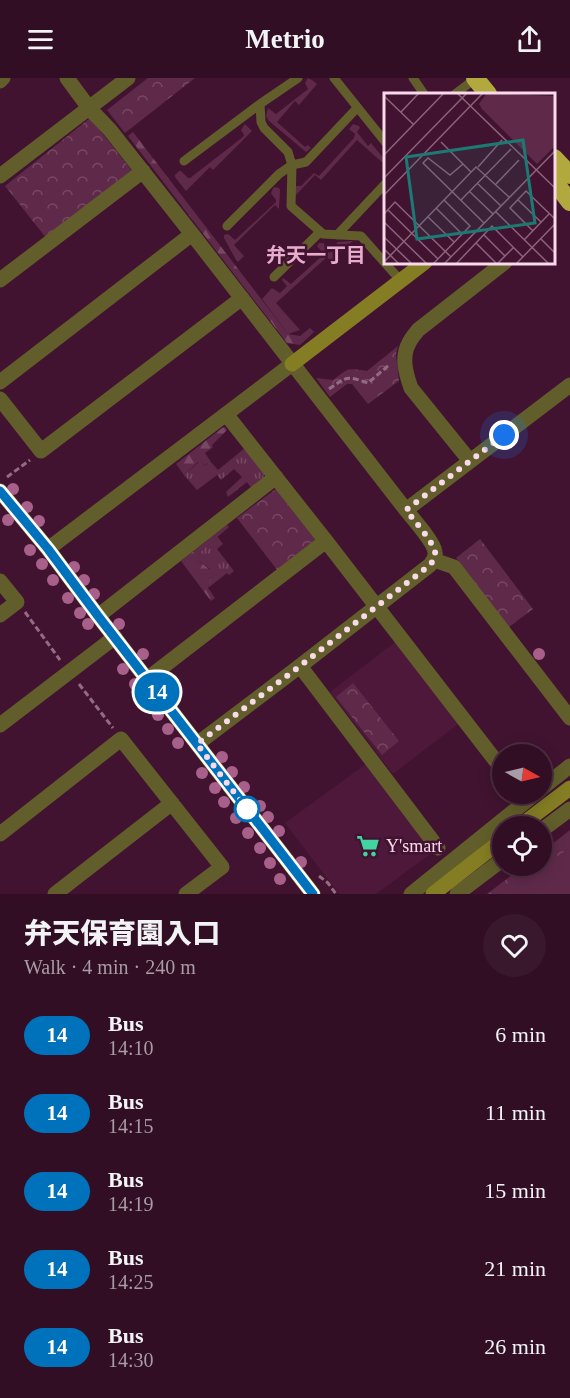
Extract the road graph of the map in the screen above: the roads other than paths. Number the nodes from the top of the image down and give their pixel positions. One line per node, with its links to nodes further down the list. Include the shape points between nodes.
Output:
1 (67, 78): 11 (street)
2 (128, 78): 11 (street)
3 (298, 78): 10 (lane)
4 (334, 78): 12 (lane)
5 (413, 78): 7 (lane)
6 (475, 78): 8 (lane); 9 (highway)
7 (423, 93)
8 (456, 93)
9 (487, 93)
10 (261, 104): 15 (lane); 16 (lane, via 264,128 288,152)
11 (89, 108): 17 (street); 18 (street)
12 (357, 108): 13 (lane); 16 (lane, via 306,162)
13 (384, 141)
14 (555, 159): 19 (highway)
15 (184, 161)
16 (292, 165): 23 (lane); 24 (lane, via 291,206)
17 (143, 171): 25 (street); 32 (street)
18 (0, 176)
19 (570, 176)
20 (555, 182): 22 (highway)
21 (384, 185): 26 (lane)
22 (570, 202)
23 (227, 226)
24 (320, 232): 26 (lane); 31 (lane)
25 (192, 234): 34 (street); 36 (street)
26 (337, 235): 27 (lane, via 362,236)
27 (384, 261)
28 (386, 264): 33 (lane)
29 (422, 264): 33 (street)
30 (503, 264): 40 (street, via 418,330 408,344 405,360 411,388)
31 (274, 277)
32 (0, 280)
33 (401, 281): 35 (street)
34 (242, 298): 35 (street); 38 (street, via 41,452)
35 (292, 364): 39 (street); 43 (street)
36 (0, 382)
37 (570, 385): 40 (street)
38 (0, 399)
39 (226, 414): 41 (street); 45 (street)
40 (470, 461): 43 (street)
41 (276, 477): 44 (street); 50 (street)
42 (0, 491): 45 (street)
43 (406, 510): 46 (street, via 434,546)
44 (326, 541): 48 (street); 53 (street)
45 (48, 549): 50 (street)
46 (434, 560): 48 (street); 54 (street, via 454,567)
47 (0, 580): 49 (street, via 17,602)
48 (377, 606): 52 (street); 57 (street)
49 (0, 615)
50 (98, 616): 51 (street)
51 (115, 637): 53 (street); 55 (street, via 66,668)
52 (300, 666): 56 (street); 67 (street)
53 (147, 679): 56 (street)
54 (570, 718)
55 (0, 725)
56 (197, 744): 72 (street)
57 (492, 756)
58 (570, 766): 59 (street)
59 (552, 781)
60 (570, 788): 64 (street)
61 (172, 804): 66 (street, via 122,739); 70 (street); 71 (street, via 222,867)
62 (518, 804): 73 (street)
63 (570, 809): 65 (street)
64 (533, 816)
65 (552, 823)
66 (0, 834)
67 (438, 848)
68 (492, 848): 74 (street)
69 (492, 868): 75 (street)
70 (55, 894)
71 (186, 894)
72 (313, 894)
73 (411, 894)
74 (433, 894)
75 (457, 894)

